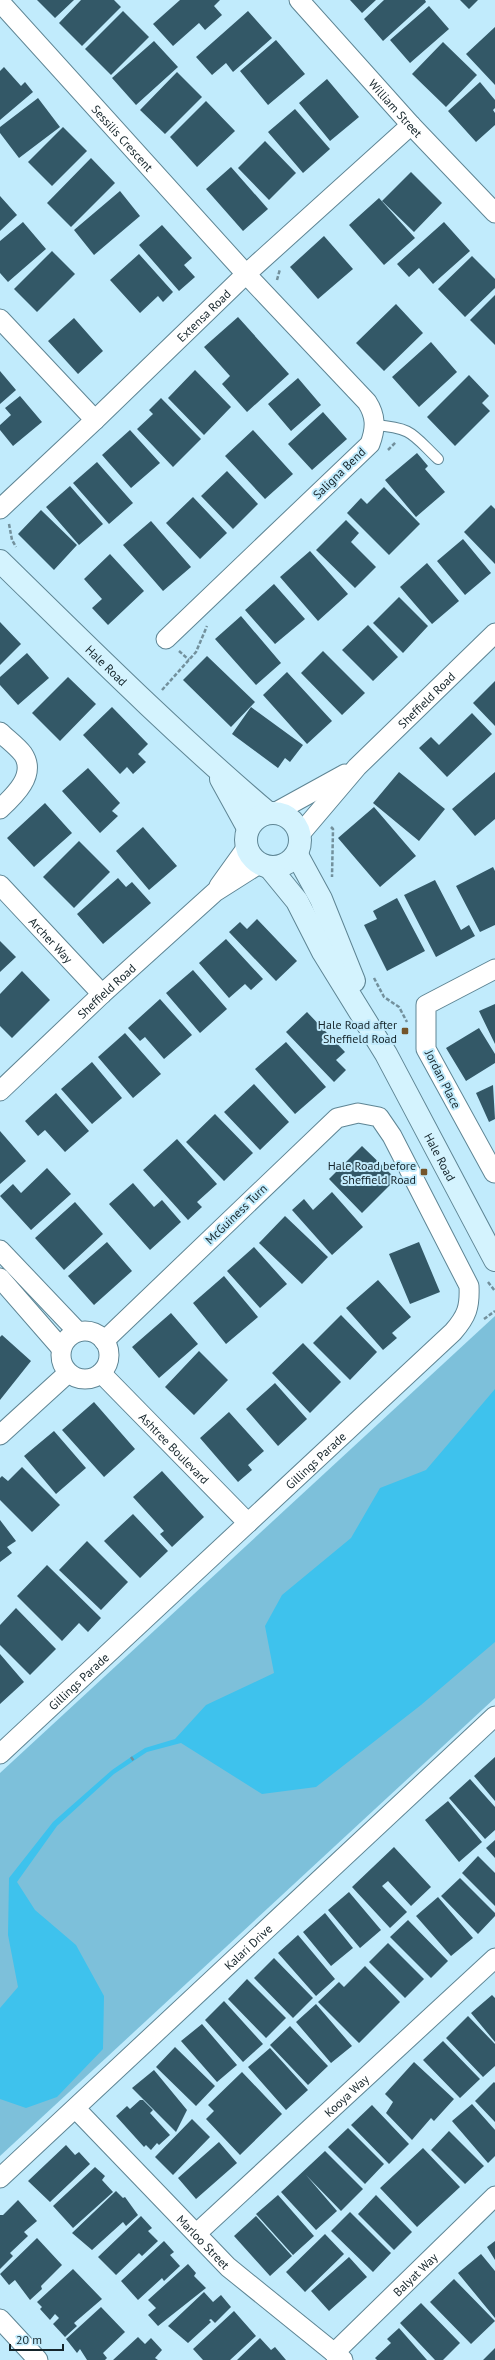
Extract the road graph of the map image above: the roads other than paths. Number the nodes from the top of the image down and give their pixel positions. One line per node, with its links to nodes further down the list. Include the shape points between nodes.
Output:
1 (299, 0): 3 (street, William Street)
2 (0, 2): 5 (street, Sessilis Crescent)
3 (412, 125): 4 (street, William Street); 5 (street, Extensa Road)
4 (495, 213)
5 (246, 274): 7 (street, Extensa Road); 8 (street, Saligna Bend, via 367,402 373,410)
6 (0, 319): 7 (street)
7 (95, 420): 10 (street, Extensa Road)
8 (375, 425): 9 (lane, via 408,430); 13 (street, Saligna Bend, via 370,444)
9 (438, 459)
10 (6, 504)
11 (0, 561): 15 (main road, Hale Road)
12 (495, 633): 16 (street, Sheffield Road)
13 (166, 639)
14 (0, 732): 17 (street, via 23,755 27,773 18,792)
15 (214, 767): 18 (main road, Hale Road); 20 (main road, Hale Road)
16 (357, 767): 18 (street, Sheffield Road); 19 (street, Sheffield Road)
17 (0, 809)
18 (272, 812): 19 (main road, via 292,819); 20 (main road, via 256,818)
19 (301, 834): 21 (main road, via 301,845)
20 (247, 838): 22 (main road, via 251,857); 24 (street, Sheffield Road)
21 (297, 855): 22 (main road, via 280,867); 27 (main road, Hale Road, via 321,899)
22 (265, 866): 24 (street, Sheffield Road); 27 (main road, Hale Road, via 297,901 323,952)
23 (0, 886): 26 (street, Archer Way)
24 (215, 892): 26 (street, Sheffield Road)
25 (495, 969): 30 (street, Jordan Place, via 426,1004 426,1049)
26 (102, 994): 28 (street, Sheffield Road)
27 (386, 1054): 32 (main road, Hale Road)
28 (0, 1091)
29 (379, 1118): 37 (street, McGuiness Turn, via 358,1113 337,1118); 42 (street, Gillings Parade, via 392,1136 469,1286 470,1303 464,1320 453,1332)
30 (494, 1174)
31 (0, 1250): 34 (street)
32 (495, 1260)
33 (0, 1278): 35 (street)
34 (40, 1292): 35 (street); 36 (street)
35 (25, 1305): 38 (street)
36 (78, 1332): 37 (street, via 92,1332); 38 (street, via 66,1340)
37 (104, 1341): 40 (street, via 109,1357)
38 (62, 1348): 39 (street, via 62,1364)
39 (68, 1373): 40 (street, via 76,1378 85,1379 94,1378); 41 (street)
40 (101, 1373): 42 (street, Ashtree Boulevard)
41 (0, 1435)
42 (248, 1523): 44 (street, Gillings Parade)
43 (495, 1716): 46 (street, Kalari Drive)
44 (0, 1754)
45 (495, 1958): 49 (street, Kooya Way)
46 (76, 2109): 47 (street, Kalari Drive); 49 (street, Marloo Street)
47 (0, 2178)
48 (495, 2196): 51 (street, Balyat Way)
49 (197, 2234): 51 (street, Marloo Street, via 228,2267)
50 (0, 2319): 52 (street)
51 (339, 2356)
52 (38, 2360)

